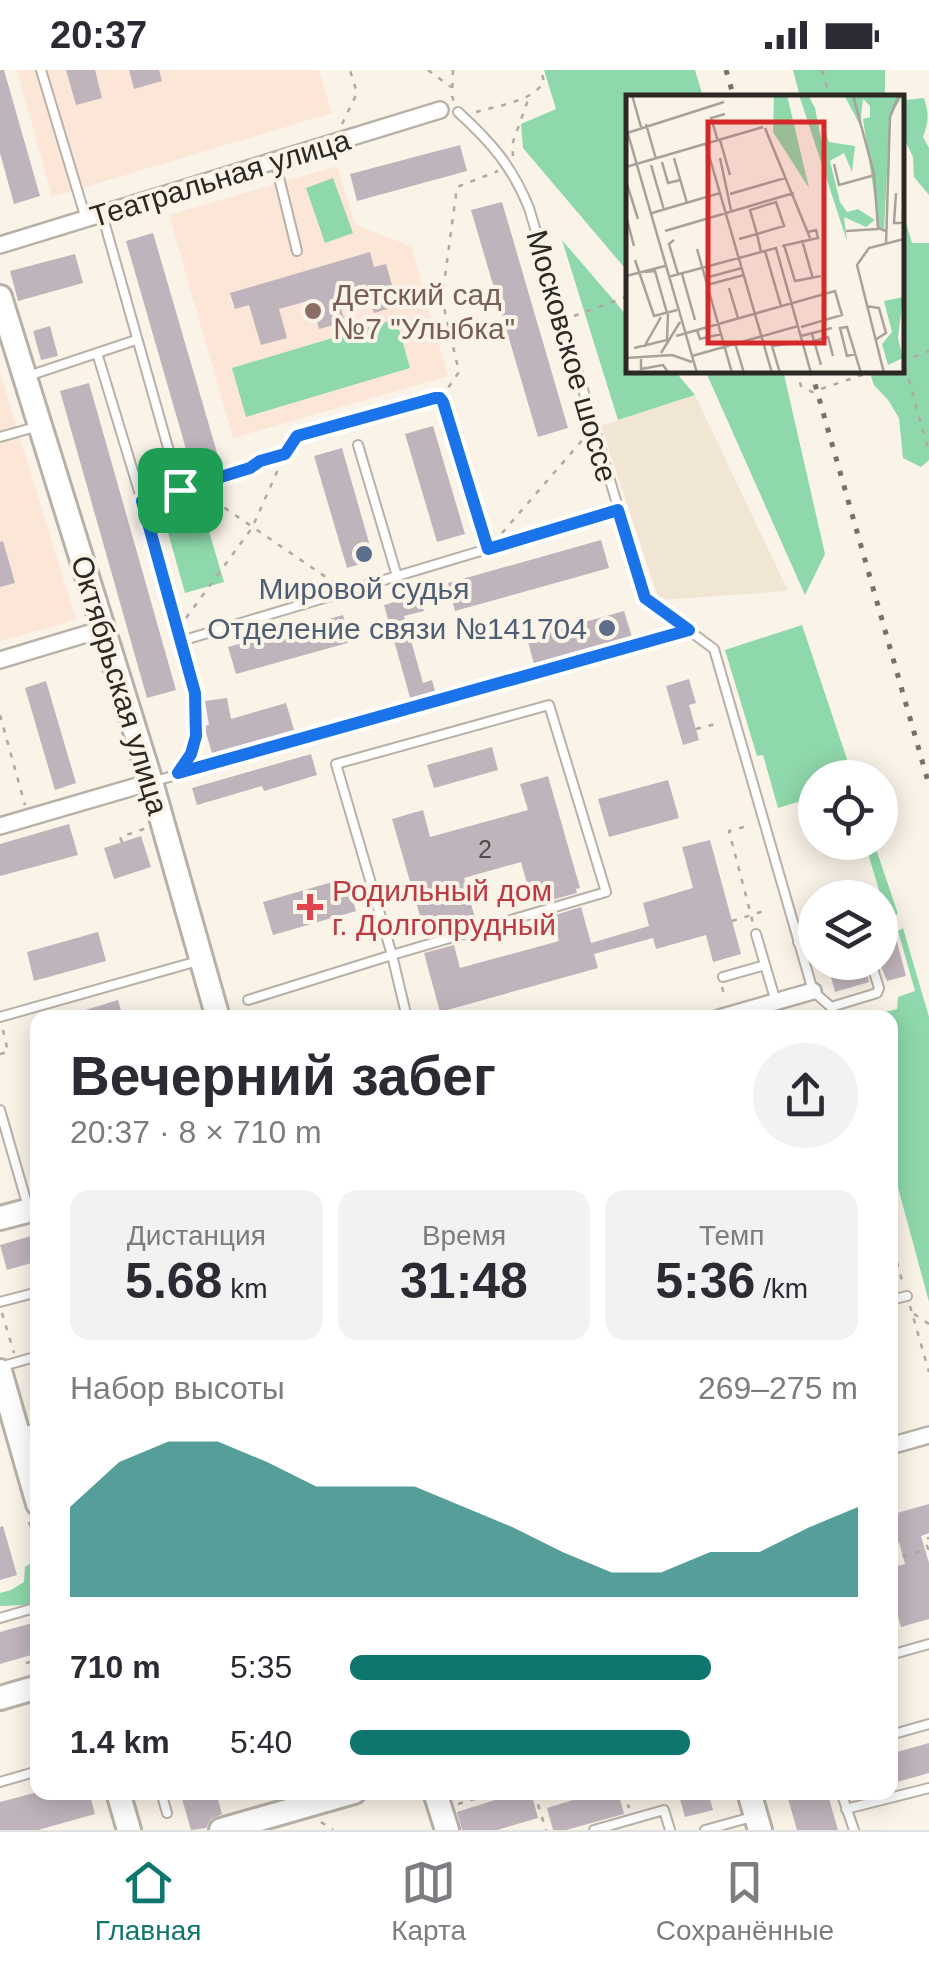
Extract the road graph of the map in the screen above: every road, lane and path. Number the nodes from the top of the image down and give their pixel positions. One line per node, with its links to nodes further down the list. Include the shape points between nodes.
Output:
1 (41, 70): 15 (lane)
2 (350, 70): 12 (path, via 358,93)
3 (428, 70): 7 (path)
4 (453, 70): 7 (path)
5 (541, 70): 9 (path, via 544,82)
6 (822, 70): 8 (path)
7 (452, 88): 11 (path)
8 (829, 95)
9 (530, 96): 11 (path); 14 (path, via 512,145 515,166)
10 (440, 110): 13 (street, Театральная улица)
11 (458, 112): 14 (lane, Московское шоссе)
12 (341, 125)
13 (275, 161): 15 (street, Театральная улица); 17 (lane)
14 (509, 167): 20 (lane, Московское шоссе, via 529,208); 29 (path, via 457,187 442,299 459,372)
15 (94, 216): 16 (street, Театральная улица); 21 (lane)
16 (1, 242)
17 (297, 252)
18 (0, 296): 28 (street, Октябрьская улица)
19 (626, 297): 20 (path)
20 (562, 320): 42 (lane, Московское шоссе)
21 (136, 340): 23 (lane); 40 (lane)
22 (929, 352): 24 (path)
23 (97, 353): 28 (lane); 41 (lane)
24 (904, 361)
25 (904, 369): 36 (path)
26 (797, 372): 27 (path, via 801,386 812,392)
27 (871, 372)
28 (24, 377): 32 (street, Октябрьская улица)
29 (440, 398): 30 (path); 31 (path)
30 (447, 414): 44 (lane)
31 (350, 421): 35 (path); 37 (path, via 297,436)
32 (40, 425): 34 (lane); 48 (street, Октябрьская улица)
33 (586, 436): 44 (path)
34 (0, 438)
35 (358, 445): 45 (lane)
36 (929, 452)
37 (285, 454): 38 (path); 43 (path)
38 (250, 468): 39 (lane)
39 (194, 486): 40 (lane); 43 (path)
40 (180, 490): 41 (lane)
41 (142, 501): 47 (lane)
42 (618, 510): 44 (lane); 49 (lane, Московское шоссе, via 645,598)
43 (252, 528): 46 (path); 47 (path)
44 (488, 549): 45 (lane)
45 (397, 576): 46 (lane)
46 (346, 591): 50 (lane)
47 (177, 625): 50 (lane)
48 (103, 629): 51 (street); 56 (street, Октябрьская улица)
49 (689, 630): 55 (lane); 66 (lane, Московское шоссе, via 714,649)
50 (182, 641): 55 (lane, via 197,714 191,754)
51 (0, 660)
52 (0, 715): 57 (path)
53 (714, 724): 54 (path)
54 (696, 729)
55 (178, 773): 56 (lane)
56 (151, 782): 57 (street); 68 (street, Октябрьская улица)
57 (28, 817): 59 (street)
58 (157, 824): 61 (path)
59 (0, 826)
60 (744, 827): 63 (path, via 730,831)
61 (122, 842)
62 (767, 910): 63 (path)
63 (752, 916): 64 (path); 65 (path)
64 (732, 921)
65 (756, 934): 69 (lane)
66 (798, 942)
67 (392, 956): 67 (lane, via 606,892 549,704 336,764); 74 (lane); 77 (lane)
68 (202, 960): 76 (street, Октябрьская улица); 79 (lane)
69 (765, 965): 70 (lane); 75 (lane)
70 (723, 977)
71 (809, 980): 73 (lane, Московское шоссе)
72 (877, 980): 73 (lane, via 877,993 832,1007)
73 (813, 992): 75 (street)
74 (248, 1000)
75 (776, 1002): 78 (street)
76 (212, 1010)
77 (405, 1010)
78 (760, 1010)
79 (0, 1018): 80 (path, via 8,1052)
80 (0, 1054)
81 (0, 1110): 82 (lane)
82 (30, 1200)
83 (30, 1210): 84 (street)
84 (0, 1218)
85 (30, 1294): 88 (lane)
86 (907, 1296): 87 (lane)
87 (898, 1298)
88 (0, 1302)
89 (912, 1313): 90 (path)
90 (929, 1324)
91 (30, 1359): 92 (lane)
92 (0, 1369): 93 (street)
93 (28, 1430)
94 (929, 1436): 95 (street)
95 (898, 1444)
96 (929, 1538): 97 (path)
97 (929, 1551): 98 (path)
98 (898, 1558)
99 (30, 1609): 100 (lane)
100 (0, 1618)
101 (929, 1644): 102 (lane)
102 (898, 1653)
103 (30, 1662): 104 (path)
104 (26, 1663)
105 (30, 1690): 106 (street)
106 (0, 1698)
107 (929, 1724): 108 (lane)
108 (898, 1733)
109 (30, 1773): 110 (lane)
110 (0, 1782)
111 (929, 1788): 112 (lane)
112 (898, 1796)
113 (119, 1800): 126 (street)
114 (163, 1800): 122 (lane)
115 (316, 1800): 127 (street)
116 (443, 1800): 129 (street)
117 (537, 1800): 130 (path)
118 (626, 1800): 124 (path)
119 (843, 1800): 121 (lane)
120 (882, 1800): 121 (lane)
121 (846, 1809): 134 (lane)
122 (167, 1813)
123 (312, 1816): 128 (path)
124 (632, 1819): 131 (lane); 132 (lane, via 664,1810)
125 (758, 1823): 133 (lane)
126 (124, 1828)
127 (221, 1830)
128 (333, 1830)
129 (447, 1830)
130 (546, 1830)
131 (594, 1830)
132 (670, 1830)
133 (705, 1830)
134 (854, 1830)

